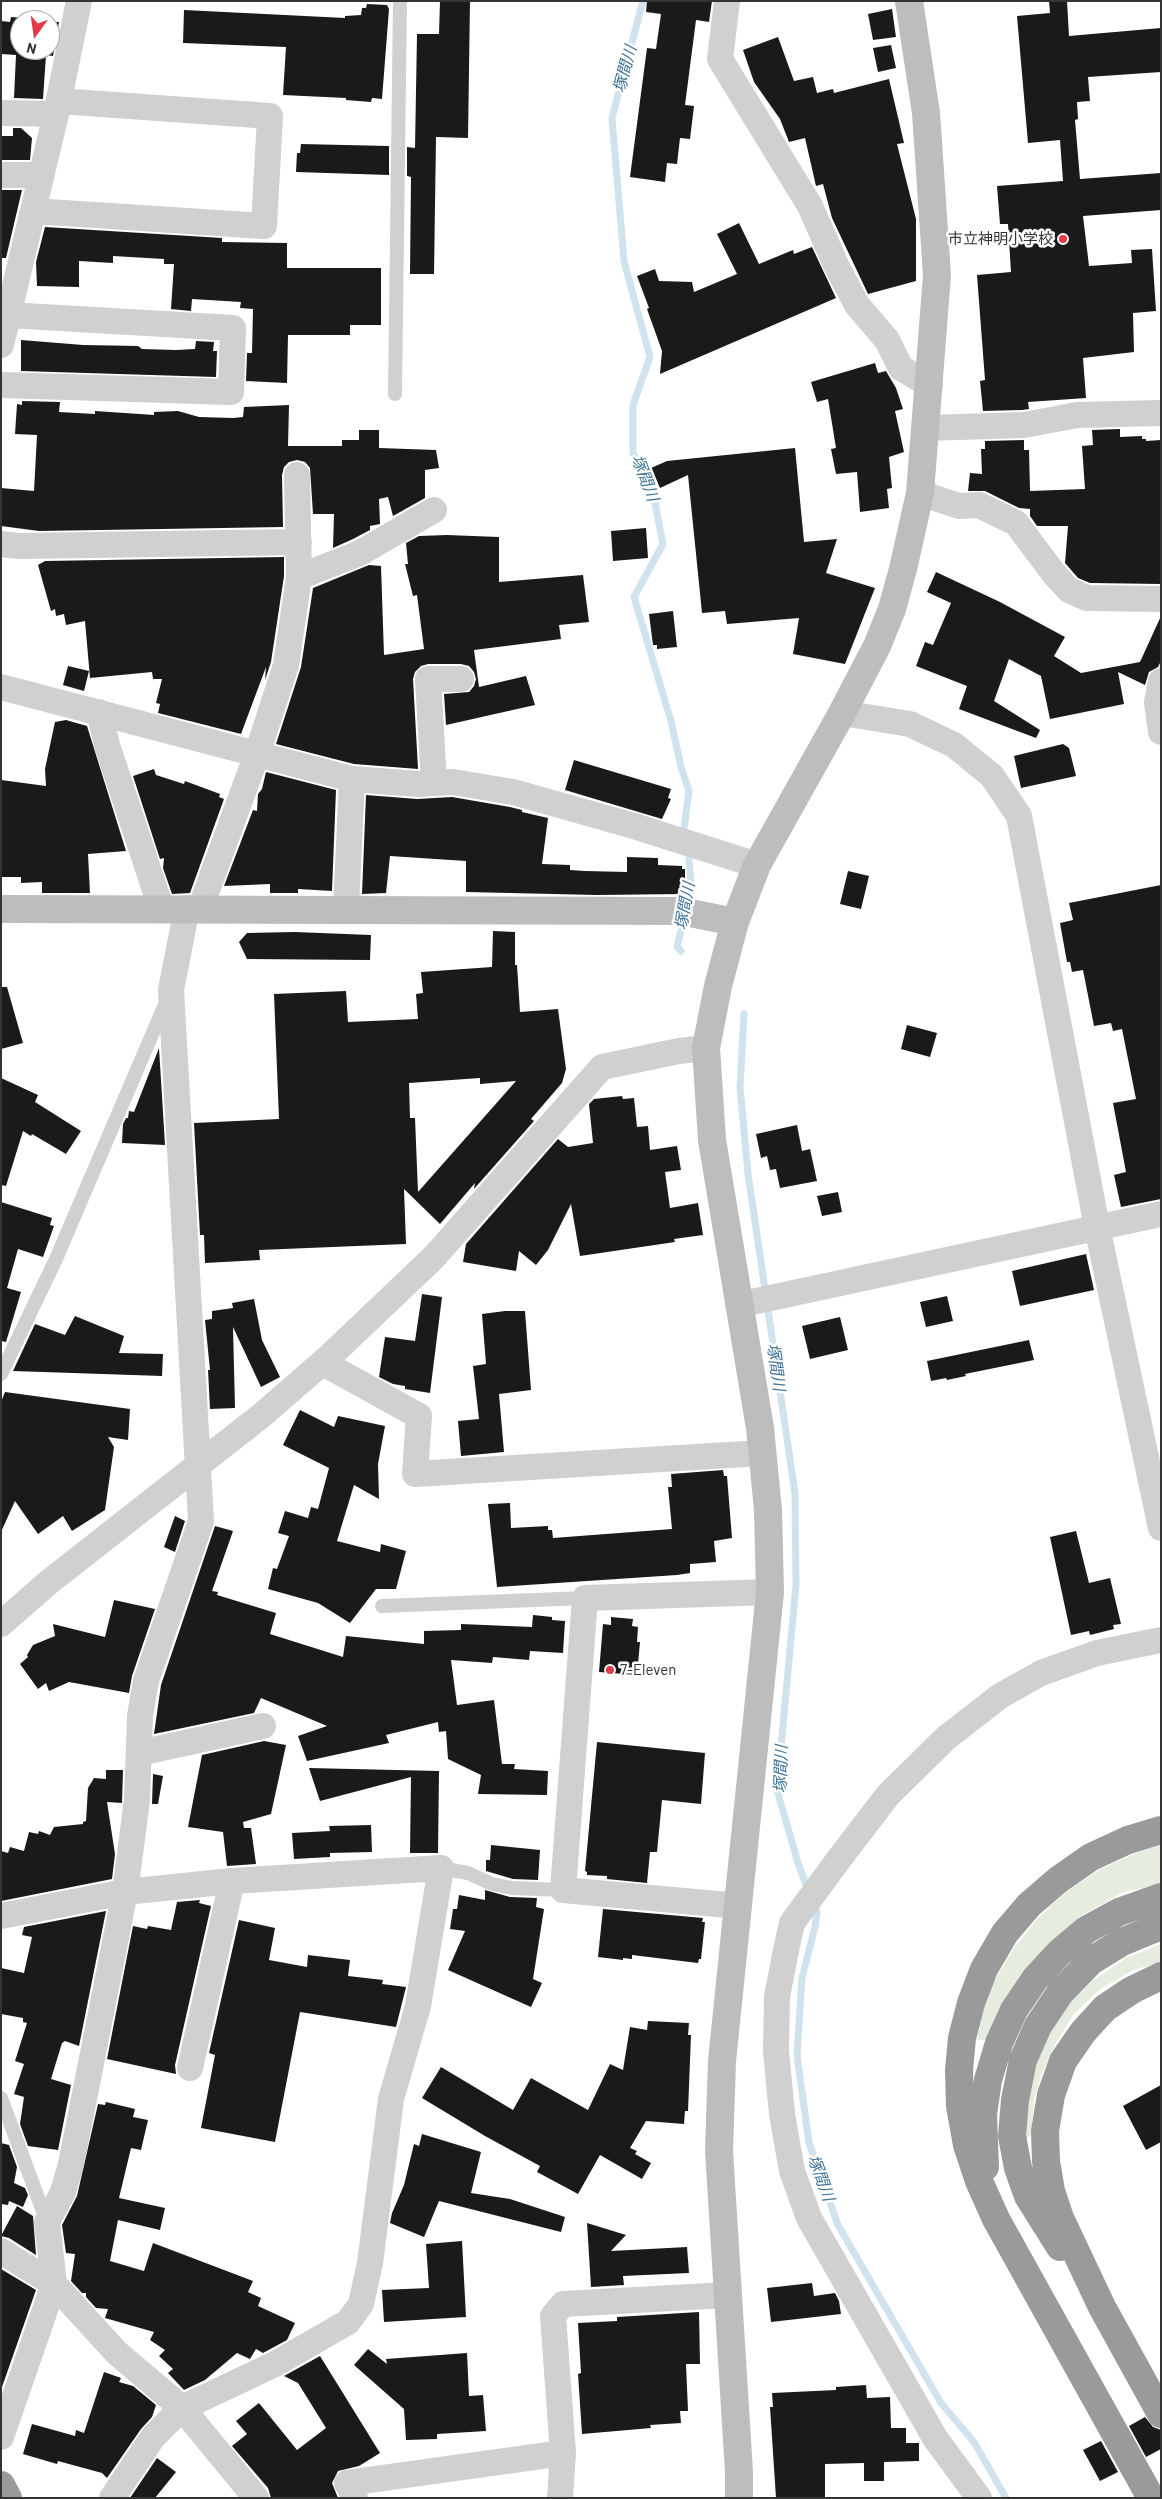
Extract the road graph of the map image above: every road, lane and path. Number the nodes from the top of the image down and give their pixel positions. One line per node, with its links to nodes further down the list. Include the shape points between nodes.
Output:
1 (78, 1): 5 (street)
2 (400, 1): 15 (lane)
3 (727, 1): 13 (street, via 720,58 810,206 858,305 887,340 901,368)
4 (909, 1): 13 (street, via 926,113 935,222 937,275)
5 (58, 108): 6 (street); 8 (street); 9 (street, via 270,116 264,226)
6 (1, 113)
7 (1, 175): 8 (street)
8 (42, 175): 9 (street)
9 (32, 211): 10 (street)
10 (13, 247): 11 (street)
11 (8, 298): 12 (street); 14 (street, via 233,328 231,392)
12 (1, 345)
13 (930, 384): 17 (street)
14 (1, 385)
15 (395, 394)
16 (1161, 413): 17 (street, via 1077,415 1024,425)
17 (926, 428): 19 (street)
18 (297, 475): 21 (street)
19 (920, 493): 24 (street, via 960,506 979,505 1016,523 1069,590 1087,598); 29 (street, via 892,609 877,646)
20 (434, 510): 23 (street, via 360,553)
21 (299, 542): 22 (street); 23 (street)
22 (1, 544)
23 (299, 577): 31 (street, via 286,665)
24 (1161, 598)
25 (461, 679): 33 (street, via 428,679)
26 (1161, 681): 30 (street, via 1157,702)
27 (1, 687): 28 (street)
28 (99, 712): 31 (street); 35 (street, via 107,745)
29 (842, 713): 34 (street); 42 (street, via 910,724 954,745 992,776 1018,816)
30 (1161, 732)
31 (257, 754): 32 (street); 35 (street)
32 (352, 779): 33 (street); 37 (street)
33 (434, 783): 34 (street, via 453,782 513,792)
34 (757, 865): 38 (street)
35 (183, 908): 36 (street); 37 (street); 39 (street)
36 (1, 909)
37 (346, 909): 38 (street, via 686,912)
38 (735, 922): 40 (street)
39 (172, 990): 45 (lane, via 56,1259); 47 (street)
40 (706, 1048): 43 (street, via 712,1140); 44 (street, via 602,1067 434,1256)
41 (1161, 1214): 42 (street)
42 (1097, 1227): 43 (street); 48 (street)
43 (758, 1301): 46 (street)
44 (323, 1362): 46 (street, via 419,1416 415,1474); 47 (street)
45 (1, 1374)
46 (762, 1453): 49 (street, via 768,1510)
47 (198, 1464): 52 (street); 55 (street, via 201,1521 146,1681 140,1716)
48 (1161, 1528)
49 (770, 1592): 50 (street); 62 (street)
50 (586, 1598): 51 (lane); 59 (street)
51 (382, 1606)
52 (1, 1624)
53 (1161, 1640): 85 (street, via 1097,1653 1041,1673 1000,1696 946,1738 888,1795 792,1923 777,1997 776,2051 792,2171 809,2218 935,2438)
54 (263, 1726): 55 (street)
55 (139, 1753): 60 (street, via 137,1800)
56 (1161, 1830): 68 (highway, via 1128,1840 1091,1858 1058,1880 1029,1905 1005,1933 984,1969 962,2038 960,2106 967,2145)
57 (441, 1868): 58 (street); 59 (lane, via 468,1873 492,1884 512,1888); 74 (street, via 418,2006 391,2099 370,2263 361,2304 348,2322 275,2364)
58 (232, 1881): 60 (street); 66 (street)
59 (563, 1890): 62 (street)
60 (125, 1892): 63 (street); 69 (street, via 71,2164 63,2192)
61 (1161, 1897): 68 (highway, via 1119,1912 1086,1930 1035,1979 1014,2010 999,2043 988,2080 983,2114 987,2179)
62 (739, 1906): 72 (street, via 722,2061 719,2151)
63 (1, 1916)
64 (1161, 1926): 73 (highway, via 1122,1942 1090,1962 1060,1993 1038,2026 1023,2060 1015,2100 1012,2136 1028,2196 1044,2225)
65 (1161, 1976): 73 (highway, via 1105,2008 1063,2061 1051,2095 1045,2131 1051,2191 1060,2218)
66 (190, 2068)
67 (1, 2098): 69 (lane)
68 (996, 2219): 86 (highway)
69 (47, 2222): 71 (street)
70 (1, 2251): 71 (street)
71 (54, 2284): 74 (street, via 117,2353); 76 (street)
72 (727, 2295): 77 (street, via 563,2304 554,2316); 84 (street)
73 (1102, 2307): 75 (highway)
74 (182, 2408): 80 (street, via 153,2437); 81 (street)
75 (1161, 2414)
76 (1, 2437)
77 (563, 2453): 82 (street, via 347,2482); 83 (street)
78 (1, 2485): 79 (highway)
79 (8, 2498)
80 (112, 2498)
81 (256, 2498)
82 (355, 2498)
83 (560, 2498)
84 (739, 2498)
85 (979, 2498)
86 (1151, 2498)

